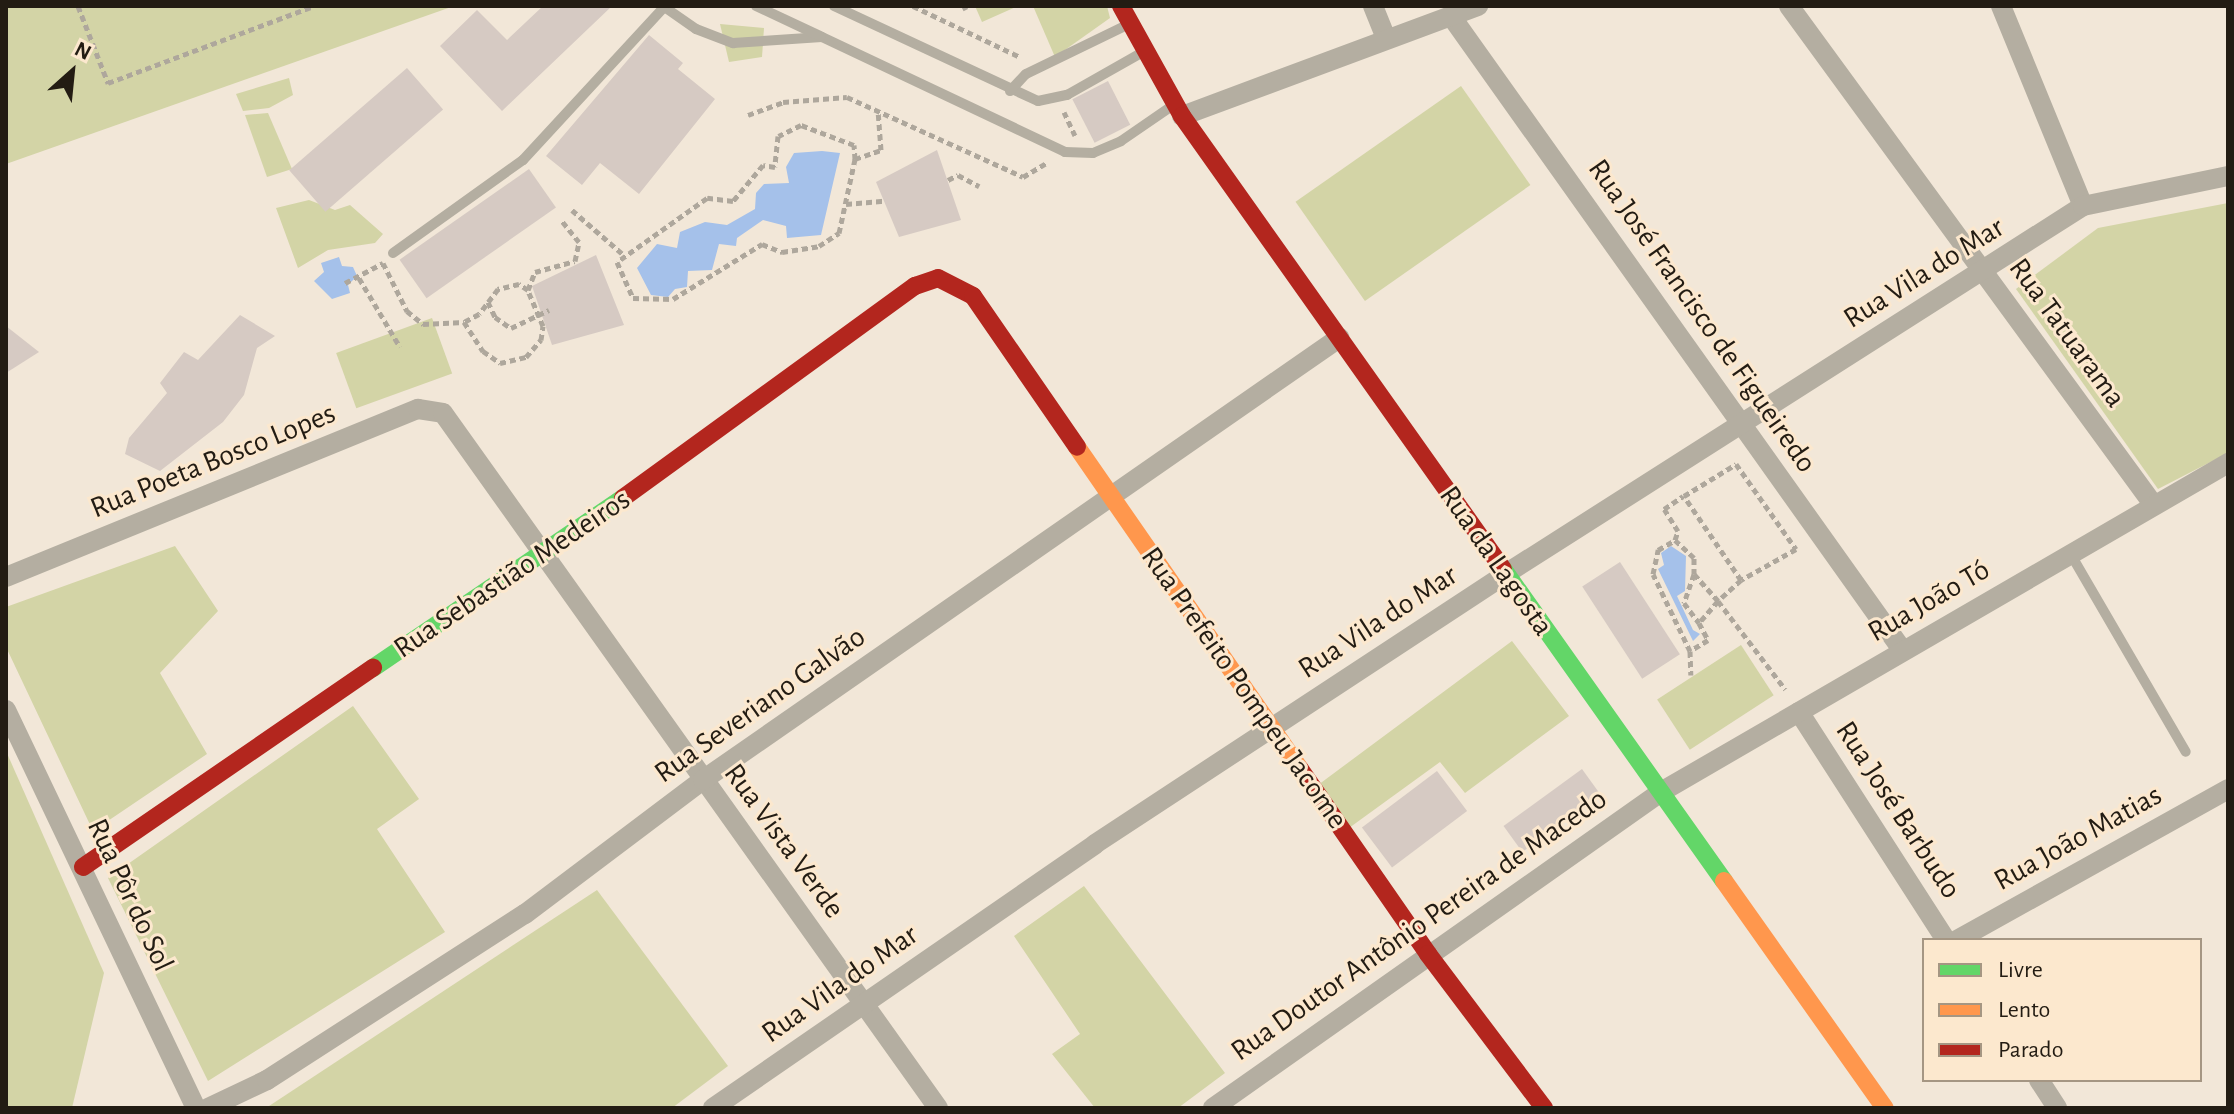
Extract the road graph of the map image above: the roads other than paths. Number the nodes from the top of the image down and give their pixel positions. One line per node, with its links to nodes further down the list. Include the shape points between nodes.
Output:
1 (664, 6): 11 (lane, via 696,29 733,43); 18 (lane, via 523,160)
2 (756, 6): 11 (lane)
3 (1121, 6): 10 (street, Rua da Lagosta)
4 (1373, 6): 12 (street)
5 (1478, 6): 9 (street)
6 (1789, 6): 19 (street, Rua Tatuarama)
7 (2001, 6): 17 (street)
8 (838, 7): 14 (lane)
9 (1451, 16): 12 (street); 23 (street, Rua José Francisco de Figueiredo)
10 (1129, 24): 13 (street, Rua da Lagosta); 14 (lane, via 1026,74)
11 (822, 37): 15 (lane, via 1065,152 1093,153)
12 (1386, 39): 15 (street)
13 (1143, 52): 14 (lane, via 1067,95 1038,101); 15 (street, Rua da Lagosta)
14 (1010, 91)
15 (1178, 110): 21 (street, Rua da Lagosta)
16 (2228, 176): 17 (street, Rua Vila do Mar)
17 (2083, 206): 19 (street, Rua Vila do Mar)
18 (393, 253)
19 (1985, 270): 23 (street, Rua Vila do Mar); 26 (street, Rua Tatuarama)
20 (938, 278): 25 (street, Rua Prefeito Pompeu Jacome, via 973,296); 27 (street, Rua Sebastião Medeiros, via 915,286)
21 (1339, 338): 25 (street, Rua Severiano Galvão); 29 (street, Rua da Lagosta)
22 (443, 413): 27 (street, Rua Vista Verde); 30 (street, Rua Poeta Bosco Lopes, via 418,409)
23 (1742, 423): 29 (street, Rua Vila do Mar); 31 (street, Rua José Francisco de Figueiredo)
24 (2228, 463): 26 (street, Rua João Tó)
25 (1110, 495): 34 (street, Rua Prefeito Pompeu Jacome); 36 (street, Rua Severiano Galvão)
26 (2153, 504): 28 (street, Rua João Tó)
27 (547, 553): 36 (street, Rua Vista Verde); 39 (street, Rua Sebastião Medeiros, via 254,746)
28 (2070, 553): 31 (street, Rua João Tó); 35 (lane)
29 (1504, 575): 34 (street, Rua Vila do Mar); 38 (street, Rua da Lagosta)
30 (6, 577)
31 (1903, 651): 33 (street, Rua João Tó)
32 (6, 710): 39 (street, Rua Pôr do Sol)
33 (1799, 712): 38 (street, Rua João Tó); 40 (street, Rua José Barbudo)
34 (1272, 728): 42 (street, Rua Prefeito Pompeu Jacome); 43 (street, Rua Vila do Mar)
35 (2186, 752)
36 (703, 780): 43 (street, Rua Vista Verde); 46 (street, Rua Severiano Galvão, via 525,914 424,981 267,1080)
37 (2228, 789): 41 (street, Rua João Matias)
38 (1661, 792): 42 (street, Rua Doutor Antônio Pereira de Macedo); 51 (street, Rua da Lagosta)
39 (83, 867): 45 (street, Rua Pôr do Sol)
40 (1945, 938)
41 (1961, 938)
42 (1428, 954): 49 (street, Rua Doutor Antônio Pereira de Macedo); 50 (street, Rua Prefeito Pompeu Jacome)
43 (864, 1004): 47 (street, Rua Vila do Mar); 48 (street, Rua Vista Verde)
44 (2040, 1082): 52 (street)
45 (196, 1108)
46 (208, 1108)
47 (713, 1108)
48 (938, 1108)
49 (1213, 1108)
50 (1544, 1108)
51 (1885, 1108)
52 (2057, 1108)

